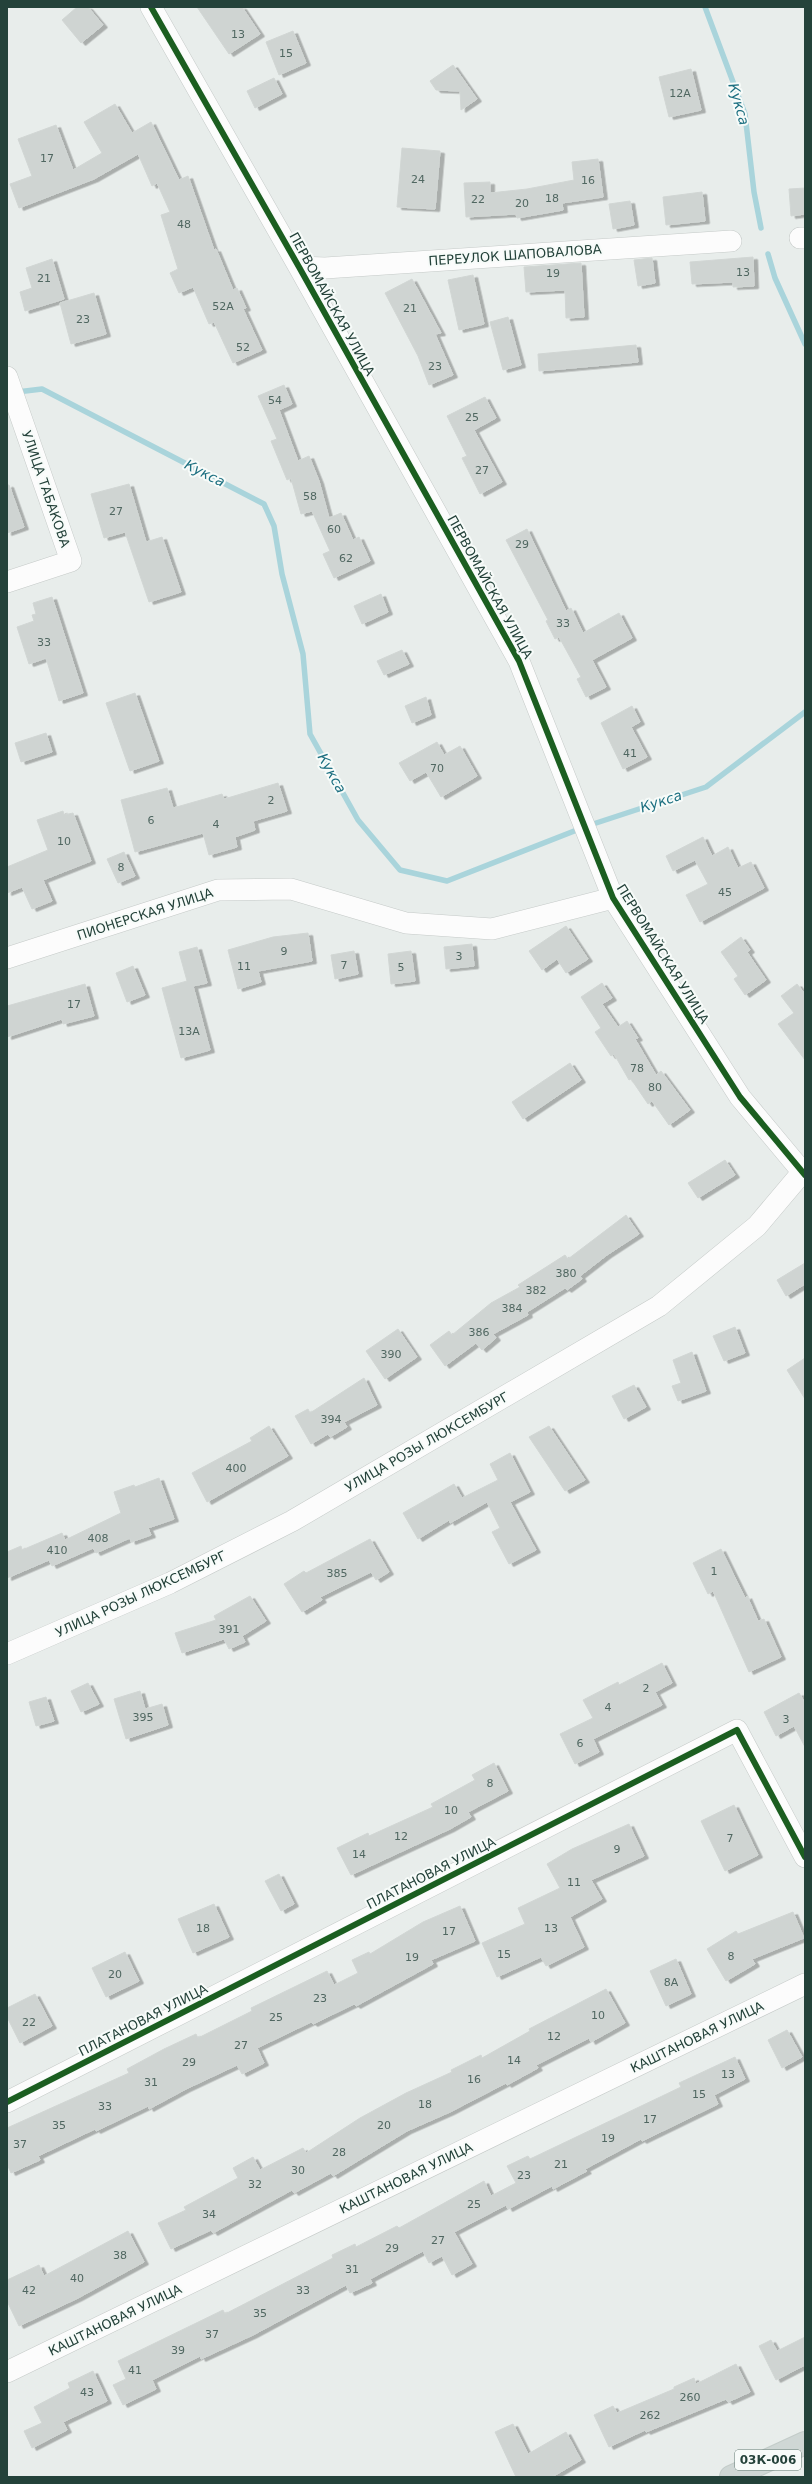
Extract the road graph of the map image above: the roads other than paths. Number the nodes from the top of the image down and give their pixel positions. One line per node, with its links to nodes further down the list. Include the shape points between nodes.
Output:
1 (151, 7): 3 (street, ПЕРВОМАЙСКАЯ УЛИЦА)
2 (731, 241): 3 (street, ПЕРЕУЛОК ШАПОВАЛОВА, via 325,268)
3 (299, 267): 6 (street, ПЕРВОМАЙСКАЯ УЛИЦА, via 519,661)
4 (11, 388): 5 (street, УЛИЦА ТАБАКОВА, via 71,561)
5 (7, 582)
6 (613, 898): 7 (street, ПИОНЕРСКАЯ УЛИЦА, via 492,929 406,923 291,889 218,890); 8 (street, ПЕРВОМАЙСКАЯ УЛИЦА, via 740,1098)
7 (7, 958)
8 (804, 1172): 9 (street, УЛИЦА РОЗЫ ЛЮКСЕМБУРГ, via 757,1226 659,1306 292,1521 170,1583)
9 (7, 1654)
10 (805, 1857): 12 (street, ПЛАТАНОВАЯ УЛИЦА, via 737,1730)
11 (805, 1984): 13 (street, КАШТАНОВАЯ УЛИЦА)
12 (7, 2102)
13 (7, 2372)
14 (805, 2443): 15 (main road, 03К-006)
15 (731, 2477)

